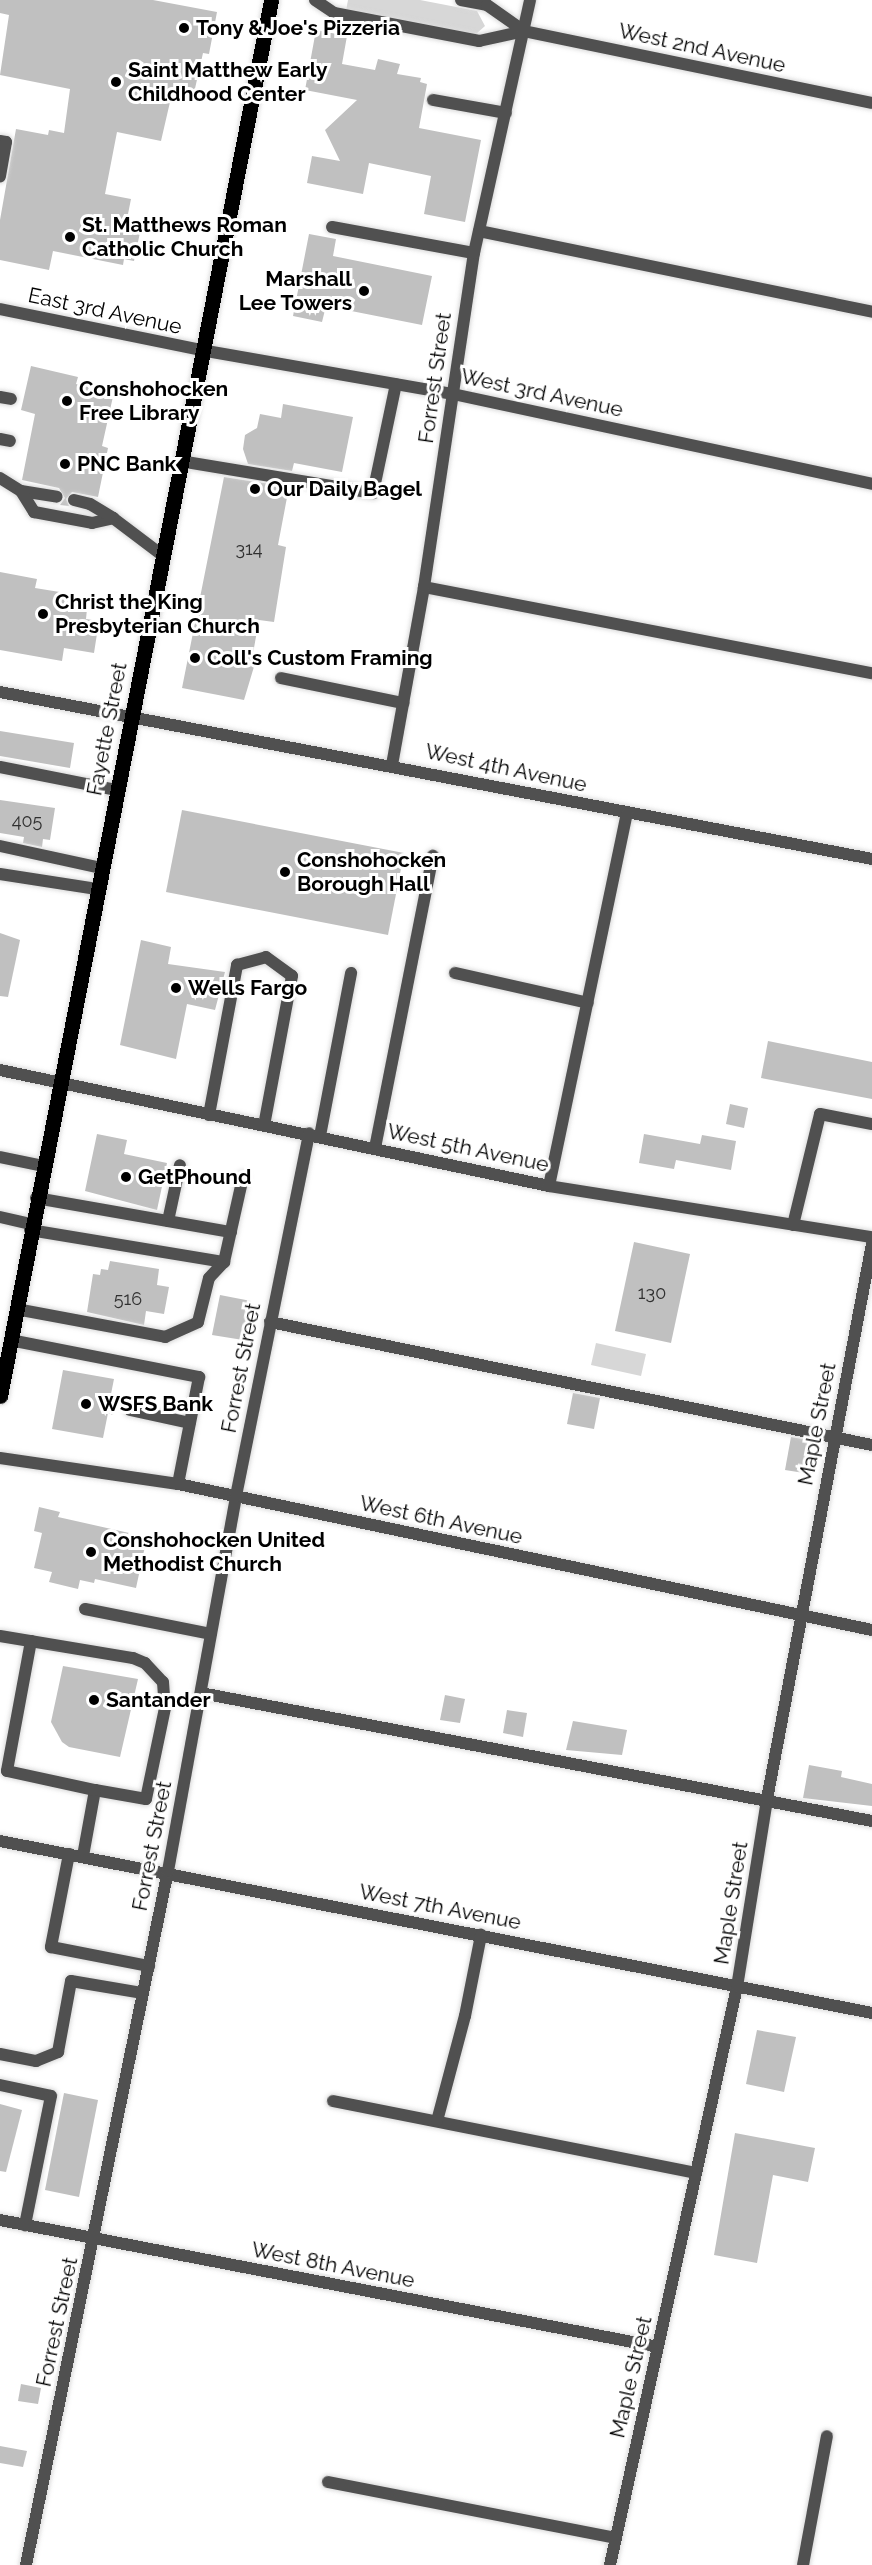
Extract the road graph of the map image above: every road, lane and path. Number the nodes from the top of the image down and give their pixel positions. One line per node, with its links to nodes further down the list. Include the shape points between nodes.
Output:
1 (271, 0): 16 (main road, Fayette Street)
2 (315, 0): 5 (street, West 2nd Avenue, via 334,13 479,41)
3 (461, 0): 5 (street, West 2nd Avenue, via 487,5)
4 (530, 0): 5 (street, Forrest Street)
5 (524, 31): 7 (street, West 2nd Avenue); 8 (street, Forrest Street)
6 (433, 99): 8 (street)
7 (872, 103)
8 (506, 113): 12 (street, Forrest Street)
9 (0, 141): 10 (street, via 6,142)
10 (0, 176)
11 (332, 227): 13 (street)
12 (478, 231): 13 (street, Forrest Street); 15 (street)
13 (474, 253): 18 (street, Forrest Street)
14 (0, 309): 16 (street, East 3rd Avenue)
15 (872, 312)
16 (201, 350): 17 (street, West 3rd Avenue); 19 (main road, Fayette Street)
17 (396, 384): 18 (street, West 3rd Avenue); 19 (street, via 373,493)
18 (453, 394): 21 (street, West 3rd Avenue); 27 (street, Forrest Street)
19 (180, 461): 26 (main road, Fayette Street)
20 (0, 478): 22 (street)
21 (872, 483)
22 (21, 491): 23 (street); 25 (street, via 34,512 92,523)
23 (57, 497)
24 (74, 500): 25 (street, via 90,504)
25 (113, 518): 26 (street)
26 (162, 555): 32 (main road, Fayette Street)
27 (424, 587): 28 (street); 31 (street, Forrest Street)
28 (872, 673)
29 (281, 678): 31 (street)
30 (0, 692): 32 (street, West 4th Avenue)
31 (403, 703): 33 (street, Forrest Street)
32 (131, 715): 33 (street, West 4th Avenue); 35 (main road, Fayette Street)
33 (392, 765): 36 (street, West 4th Avenue)
34 (0, 767): 35 (street)
35 (116, 790): 40 (main road, Fayette Street)
36 (627, 814): 39 (street, West 4th Avenue); 45 (street)
37 (0, 846): 40 (street)
38 (433, 856): 52 (street)
39 (872, 859)
40 (101, 868): 42 (main road, Fayette Street)
41 (0, 874): 42 (street)
42 (97, 889): 47 (main road, Fayette Street)
43 (351, 973): 51 (street, Forrest Street)
44 (455, 973): 45 (street)
45 (588, 1003): 57 (street)
46 (0, 1070): 47 (street, West 5th Avenue)
47 (60, 1081): 48 (street, West 5th Avenue); 55 (main road, Fayette Street)
48 (209, 1114): 50 (street, West 5th Avenue); 50 (street, via 237,965 266,957 292,976)
49 (872, 1124): 61 (street, via 820,1114)
50 (264, 1125): 51 (street, West 5th Avenue)
51 (314, 1134): 52 (street, West 5th Avenue); 68 (street, Forrest Street)
52 (375, 1148): 57 (street, West 5th Avenue)
53 (0, 1157): 55 (street)
54 (180, 1165): 60 (street)
55 (43, 1166): 58 (main road, Fayette Street)
56 (243, 1177): 63 (street)
57 (549, 1186): 61 (street, West 5th Avenue)
58 (36, 1198): 60 (street); 62 (main road, Fayette Street)
59 (0, 1217): 62 (street)
60 (168, 1221): 63 (street)
61 (793, 1225): 64 (street, West 5th Avenue)
62 (30, 1227): 66 (street); 67 (main road, Fayette Street)
63 (231, 1232): 66 (street)
64 (872, 1238)
65 (872, 1244): 73 (street, Maple Street)
66 (224, 1262): 67 (street, via 209,1278 198,1322 165,1337)
67 (16, 1310): 69 (main road, Fayette Street)
68 (270, 1322): 73 (street); 77 (street, Forrest Street)
69 (10, 1340): 70 (main road, Fayette Street); 72 (street, via 199,1377)
70 (0, 1396)
71 (130, 1410): 72 (street)
72 (190, 1423): 76 (street)
73 (834, 1437): 74 (street); 79 (street, Maple Street)
74 (872, 1445)
75 (0, 1458): 76 (street, West 6th Avenue)
76 (178, 1484): 77 (street, West 6th Avenue)
77 (236, 1496): 79 (street, West 6th Avenue); 81 (street, Forrest Street)
78 (85, 1609): 81 (street)
79 (800, 1617): 80 (street, West 6th Avenue); 86 (street, Maple Street)
80 (872, 1630)
81 (211, 1634): 84 (street, Forrest Street)
82 (0, 1636): 83 (street)
83 (31, 1641): 85 (street, via 7,1771); 85 (street, via 133,1658 145,1663 163,1682 165,1708 146,1799)
84 (201, 1693): 86 (street); 91 (street, Forrest Street)
85 (95, 1790): 90 (street)
86 (767, 1799): 87 (street); 94 (street, Maple Street)
87 (872, 1821)
88 (0, 1841): 89 (street, West 7th Avenue)
89 (69, 1854): 90 (street, West 7th Avenue); 93 (street, via 51,1947)
90 (83, 1856): 91 (street, West 7th Avenue)
91 (168, 1871): 92 (street, West 7th Avenue); 93 (street, Forrest Street)
92 (480, 1935): 94 (street, West 7th Avenue); 100 (street, via 465,2016)
93 (149, 1966): 95 (street, Forrest Street)
94 (737, 1987): 96 (street, West 7th Avenue); 101 (street, Maple Street)
95 (143, 1993): 97 (street, via 71,1981 57,2052 36,2061); 104 (street, Forrest Street)
96 (872, 2013)
97 (0, 2054)
98 (0, 2085): 103 (street, via 51,2096)
99 (333, 2101): 100 (street)
100 (437, 2121): 101 (street)
101 (696, 2173): 105 (street, Maple Street)
102 (0, 2220): 103 (street, West 8th Avenue)
103 (25, 2225): 104 (street, West 8th Avenue)
104 (95, 2239): 105 (street, West 8th Avenue); 109 (street, Forrest Street)
105 (658, 2347): 108 (street, Maple Street)
106 (827, 2436): 111 (street)
107 (328, 2482): 108 (street)
108 (615, 2538): 110 (street, Maple Street)
109 (26, 2565)
110 (610, 2565)
111 (803, 2565)

